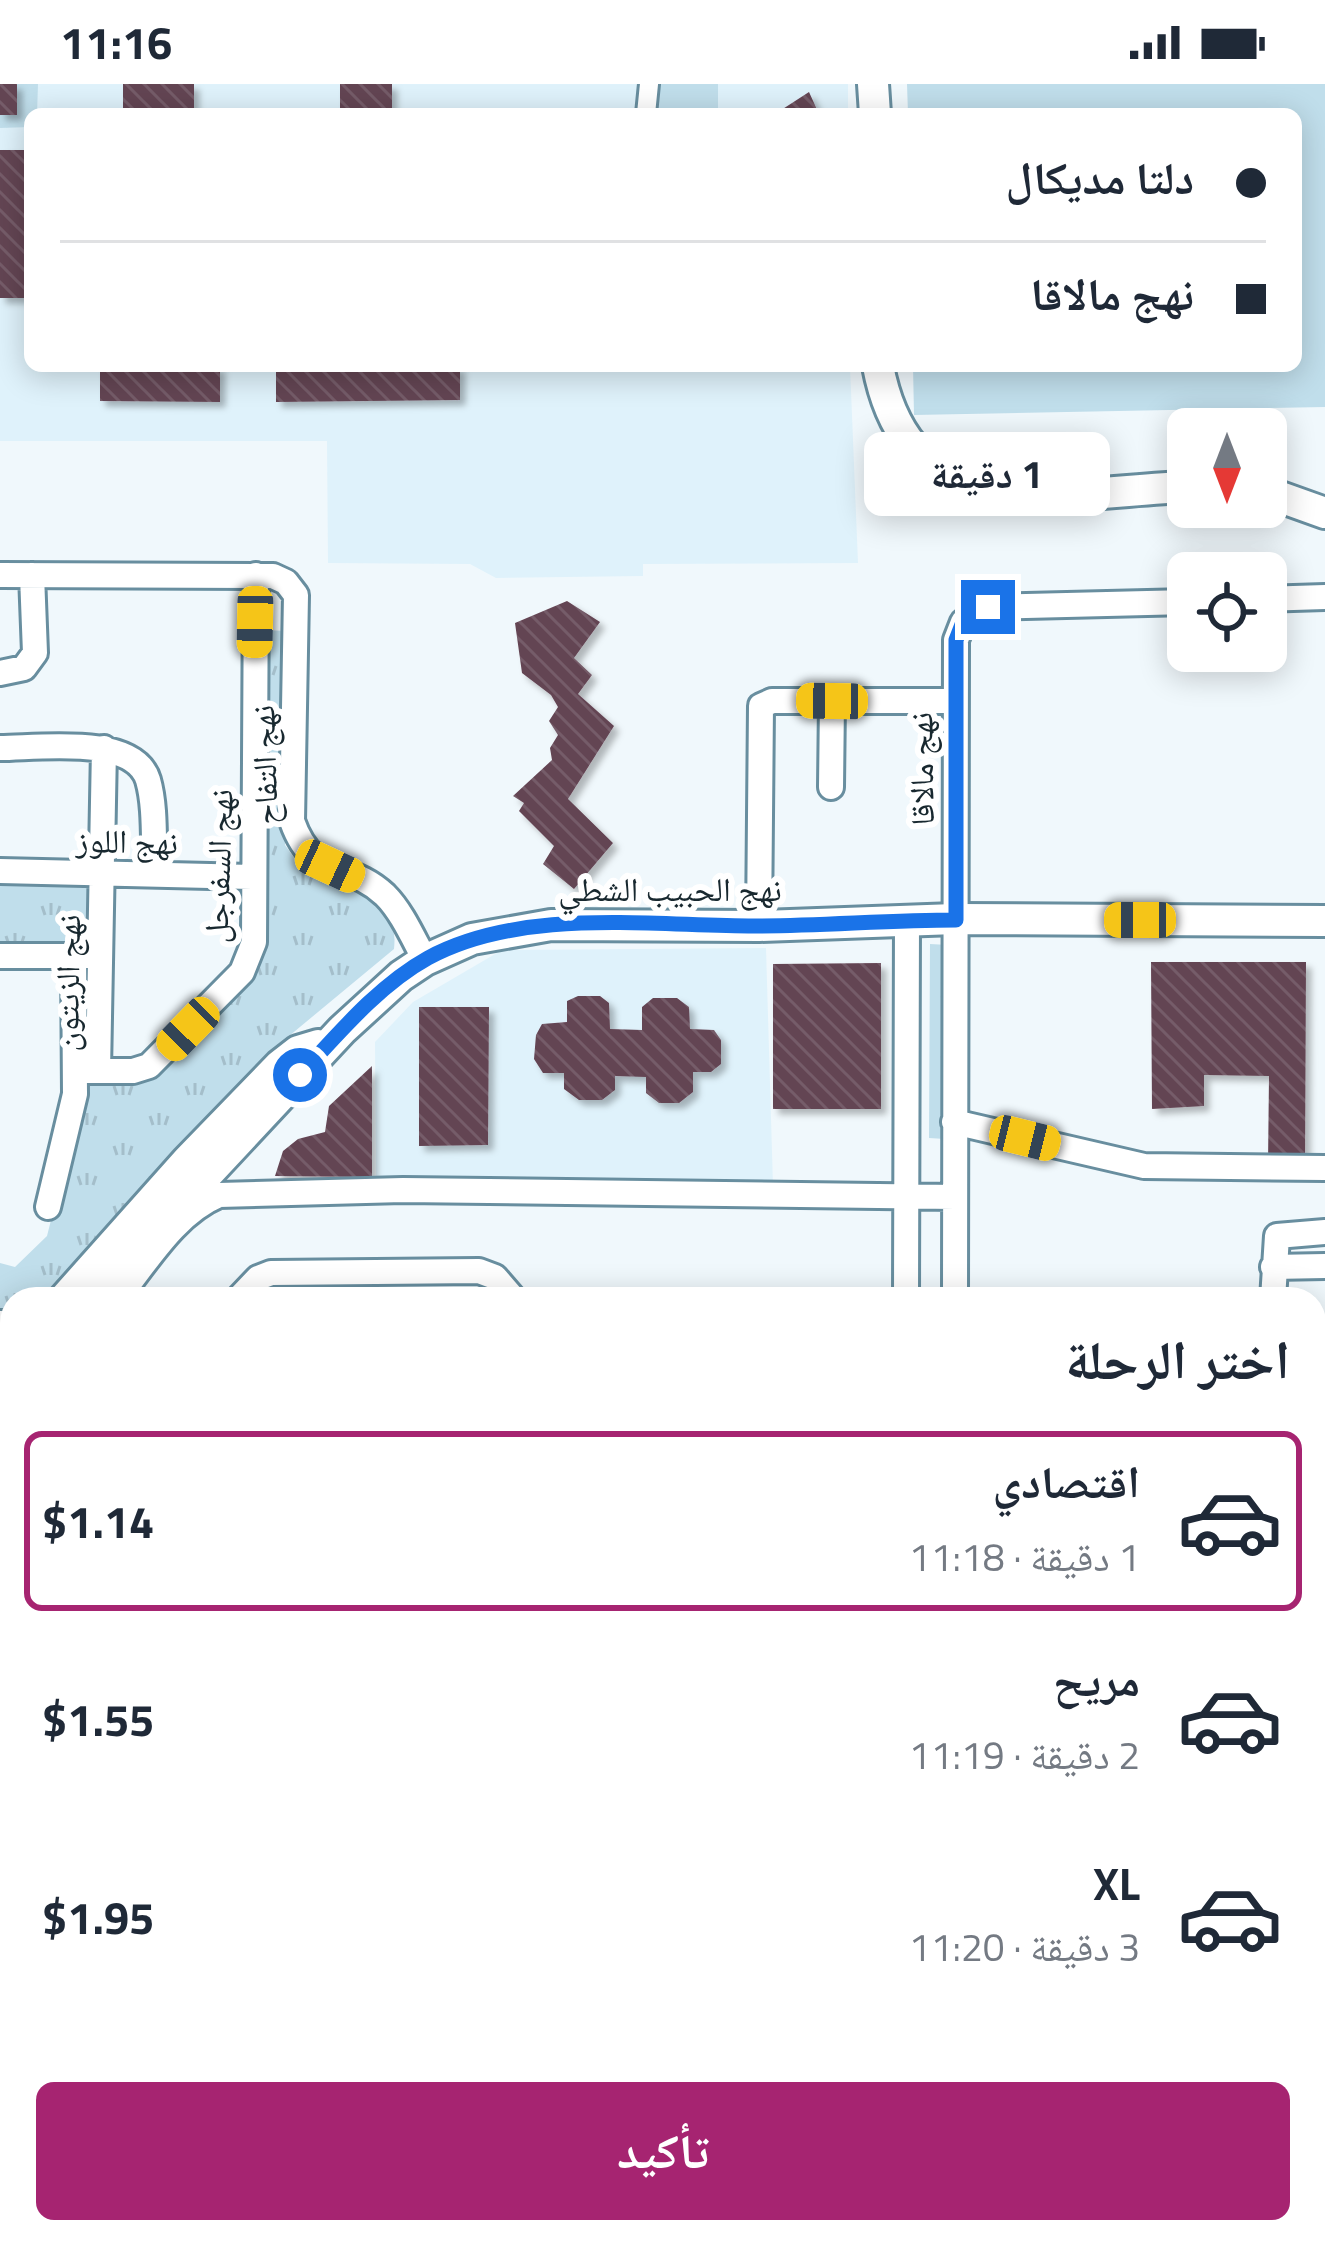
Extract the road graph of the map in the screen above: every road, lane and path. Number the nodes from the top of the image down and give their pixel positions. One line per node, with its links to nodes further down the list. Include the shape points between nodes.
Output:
1 (879, 372): 2 (street, via 909,440 985,491 1060,498)
2 (1167, 489)
3 (1287, 499): 4 (street)
4 (1322, 511)
5 (0, 575): 6 (street)
6 (32, 575): 7 (street); 13 (street, via 35,653 24,668)
7 (256, 575): 11 (street, نهج السفرجل); 12 (street, نهج التفاح, via 293,589)
8 (1325, 597): 9 (street)
9 (1287, 598)
10 (1167, 603): 15 (street, نهج مالاقا, via 973,613 956,640)
11 (255, 622): 12 (street); 22 (street, نهج السفرجل)
12 (295, 624): 30 (street, نهج التفاح, via 292,821 319,862 384,893)
13 (0, 673)
14 (832, 701): 15 (street); 18 (street); 26 (street, via 772,700 760,709)
15 (953, 701): 24 (street, نهج مالاقا)
16 (0, 748): 17 (street)
17 (104, 748): 20 (street, نهج الزيتون); 21 (street, via 132,757 148,782)
18 (831, 787)
19 (0, 871): 20 (street, نهج اللوز)
20 (102, 874): 21 (street, نهج اللوز); 29 (street, نهج الزيتون)
21 (155, 874): 22 (street, نهج اللوز)
22 (252, 878): 32 (street, نهج السفرجل, via 254,942 242,973 149,1066)
23 (907, 920): 24 (street, نهج الحبيب الشطي); 26 (street, نهج الحبيب الشطي); 34 (street)
24 (956, 920): 25 (street, نهج الحبيب الشطي); 33 (street, نهج مالاقا)
25 (1325, 921)
26 (760, 926): 30 (street, نهج الحبيب الشطي, via 551,925 472,939)
27 (0, 956): 28 (street)
28 (74, 956): 29 (street); 32 (street, نهج الزيتون)
29 (100, 956): 32 (street, نهج الزيتون)
30 (425, 960): 31 (street, نهج الحبيب الشطي)
31 (330, 1043): 42 (street, via 280,1065); 43 (street, نهج الحبيب الشطي)
32 (87, 1071): 38 (street, نهج الزيتون)
33 (954, 1134): 34 (street); 35 (street, via 1144,1166); 37 (street, نهج مالاقا)
34 (908, 1146): 36 (street)
35 (1325, 1168)
36 (908, 1196): 37 (street); 44 (street, via 219,1196 180,1220); 47 (street)
37 (955, 1197): 48 (street, نهج مالاقا)
38 (48, 1207)
39 (1325, 1232): 40 (street, via 1280,1234)
40 (1273, 1267): 41 (street); 49 (street)
41 (1325, 1267)
42 (75, 1287)
43 (102, 1287)
44 (127, 1287)
45 (249, 1287): 46 (street, via 271,1273 479,1270)
46 (503, 1287)
47 (906, 1287)
48 (955, 1287)
49 (1273, 1287)

